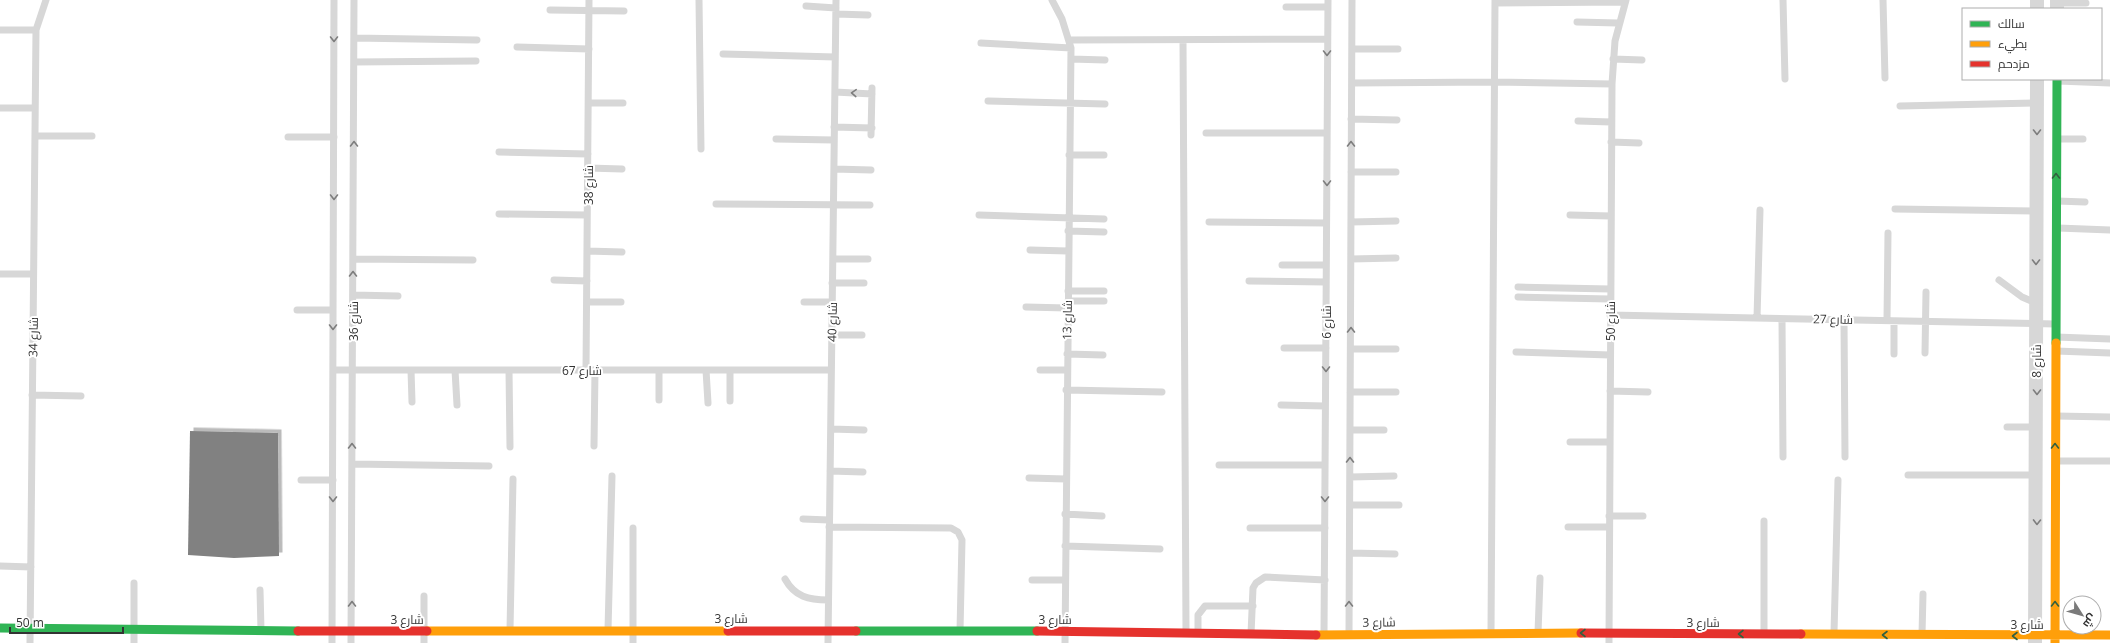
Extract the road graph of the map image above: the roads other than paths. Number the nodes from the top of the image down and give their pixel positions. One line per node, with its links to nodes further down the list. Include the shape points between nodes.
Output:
1 (46, 0): 25 (lane, شارع 34)
2 (334, 0): 73 (lane, شارع 36, one-way to 73)
3 (354, 0): 26 (lane, شارع 36)
4 (589, 0): 19 (lane, شارع 38)
5 (699, 0): 80 (lane)
6 (1052, 0): 29 (lane, شارع 13, via 1062,18)
7 (1352, 0): 34 (lane, شارع 6)
8 (1783, 0): 46 (lane)
9 (1883, 0): 45 (lane)
10 (1495, 1): 11 (lane); 49 (lane)
11 (1625, 1): 23 (lane, شارع 50)
12 (2086, 3): 14 (lane)
13 (1328, 4): 17 (lane); 27 (lane, شارع 6)
14 (2057, 4)
15 (806, 6): 16 (lane)
16 (836, 7): 21 (lane); 38 (lane, شارع 40)
17 (1286, 7)
18 (550, 10): 19 (lane)
19 (589, 10): 20 (lane); 36 (lane, شارع 38)
20 (624, 11)
21 (868, 15)
22 (1577, 22): 23 (lane)
23 (1618, 23): 40 (lane, شارع 50)
24 (0, 30): 25 (lane)
25 (36, 30): 62 (lane, شارع 34)
26 (354, 38): 28 (lane); 44 (lane, شارع 36)
27 (1327, 39): 30 (lane); 69 (lane, شارع 6, one-way to 69)
28 (478, 40)
29 (1069, 40): 30 (lane); 33 (lane, شارع 13)
30 (1183, 40): 284 (lane)
31 (981, 43): 33 (lane)
32 (517, 47): 36 (lane)
33 (1071, 48): 39 (lane, شارع 13)
34 (1352, 49): 35 (lane); 50 (lane, شارع 6)
35 (1398, 49)
36 (589, 50): 55 (lane, شارع 38)
37 (723, 54): 38 (lane)
38 (835, 57): 53 (lane, شارع 40)
39 (1071, 59): 41 (lane); 57 (lane, شارع 13)
40 (1613, 59): 42 (lane); 52 (lane, شارع 50)
41 (1105, 60)
42 (1642, 60)
43 (476, 61): 44 (lane)
44 (354, 62): 120 (lane, شارع 36, one-way to 44)
45 (1885, 78)
46 (1784, 79)
47 (2037, 80): 58 (street, شارع 8)
48 (2056, 80): 51 (lane); 75 (street, شارع 8)
49 (1493, 82): 50 (lane); 52 (lane); 286 (lane)
50 (1352, 83): 63 (lane, شارع 6)
51 (2110, 83)
52 (1612, 84): 66 (lane, شارع 50)
53 (835, 92): 67 (lane, شارع 40); 67 (lane, one-way to 53, via 871,132 872,91)
54 (988, 101): 57 (lane)
55 (588, 103): 56 (lane); 82 (lane, شارع 38)
56 (623, 103)
57 (1070, 103): 59 (lane); 83 (lane, شارع 13)
58 (2037, 103): 60 (lane); 98 (street, شارع 8, one-way to 98)
59 (1104, 104)
60 (1900, 106)
61 (0, 108): 62 (lane)
62 (35, 108): 70 (lane, شارع 34)
63 (1352, 119): 64 (lane); 89 (lane, شارع 6, one-way to 63)
64 (1397, 120)
65 (1578, 121): 66 (lane)
66 (1611, 122): 78 (lane, شارع 50)
67 (834, 127): 77 (lane, شارع 40)
68 (1206, 133): 69 (lane)
69 (1327, 133): 109 (lane, شارع 6, one-way to 109)
70 (34, 136): 71 (lane); 128 (lane, شارع 34)
71 (92, 136)
72 (288, 137): 73 (lane)
73 (334, 137): 154 (lane, شارع 36, one-way to 154)
74 (776, 139): 77 (lane)
75 (2056, 139): 76 (lane); 91 (street, شارع 8, one-way to 75)
76 (2083, 139)
77 (834, 140): 87 (lane, شارع 40)
78 (1611, 142): 79 (lane); 103 (lane, شارع 50)
79 (1639, 142)
80 (700, 149)
81 (499, 152): 82 (lane)
82 (588, 154): 85 (lane, شارع 38)
83 (1069, 154): 84 (lane); 104 (lane, شارع 13)
84 (1104, 155)
85 (588, 168): 86 (lane); 100 (lane, شارع 38)
86 (622, 168)
87 (834, 169): 88 (lane); 94 (lane, شارع 40)
88 (872, 170)
89 (1351, 172): 90 (lane); 108 (lane, شارع 6)
90 (1396, 172)
91 (2056, 201): 92 (lane); 110 (street, شارع 8)
92 (2085, 202)
93 (716, 204): 94 (lane)
94 (833, 205): 95 (lane); 121 (lane, شارع 40)
95 (870, 205)
96 (1895, 209): 98 (lane)
97 (1760, 210): 156 (lane)
98 (2037, 211): 150 (street, شارع 8, one-way to 150)
99 (498, 214): 100 (lane)
100 (588, 215): 116 (lane, شارع 38)
101 (979, 215): 104 (lane)
102 (1570, 215): 103 (lane)
103 (1611, 216): 137 (lane, شارع 50)
104 (1068, 219): 105 (lane); 112 (lane, شارع 13)
105 (1104, 219)
106 (1396, 221): 108 (lane)
107 (1209, 222): 109 (lane)
108 (1351, 222): 123 (lane, شارع 6)
109 (1326, 223): 126 (lane, شارع 6)
110 (2056, 228): 111 (lane); 162 (street, شارع 8)
111 (2110, 230)
112 (1068, 231): 113 (lane); 117 (lane, شارع 13)
113 (1104, 232)
114 (1888, 233): 159 (lane)
115 (1030, 250): 117 (lane)
116 (587, 251): 118 (lane); 131 (lane, شارع 38)
117 (1068, 251): 138 (lane, شارع 13)
118 (622, 252)
119 (1396, 258): 123 (lane)
120 (353, 259): 124 (lane); 141 (lane, شارع 36, one-way to 120)
121 (833, 259): 122 (lane); 134 (lane, شارع 40)
122 (868, 259)
123 (1351, 259): 169 (lane, شارع 6, one-way to 123)
124 (473, 260)
125 (1282, 265): 126 (lane)
126 (1326, 265): 133 (lane, شارع 6)
127 (0, 274): 128 (lane)
128 (33, 274): 198 (lane, شارع 34)
129 (554, 280): 131 (lane)
130 (1999, 280): 150 (lane, via 2016,293)
131 (587, 281): 146 (lane, شارع 38)
132 (1249, 281): 133 (lane)
133 (1326, 282): 168 (lane, شارع 6)
134 (832, 283): 135 (lane); 149 (lane, شارع 40)
135 (864, 283)
136 (1518, 287): 137 (lane)
137 (1610, 290): 144 (lane, شارع 50)
138 (1068, 291): 139 (lane); 151 (lane, شارع 13)
139 (1104, 291)
140 (1926, 292): 160 (lane)
141 (353, 295): 142 (lane); 180 (lane, شارع 36)
142 (398, 296)
143 (1518, 296): 144 (lane)
144 (1610, 299): 155 (lane, شارع 50)
145 (1104, 301): 151 (lane)
146 (587, 302): 147 (lane); 184 (lane, شارع 38)
147 (621, 302)
148 (804, 302): 149 (lane)
149 (832, 302): 163 (lane, شارع 40)
150 (2036, 303): 161 (street, شارع 8)
151 (1067, 304): 152 (lane); 175 (lane, شارع 13)
152 (1026, 307)
153 (297, 310): 154 (lane)
154 (333, 310): 179 (lane, شارع 36, one-way to 179)
155 (1610, 315): 156 (lane, شارع 27); 178 (lane, شارع 50)
156 (1757, 318): 157 (lane, شارع 27)
157 (1782, 318): 158 (lane, شارع 27); 219 (lane)
158 (1844, 320): 159 (lane, شارع 27); 220 (lane)
159 (1890, 321): 160 (lane, شارع 27); 177 (lane)
160 (1926, 321): 161 (lane, شارع 27); 174 (lane)
161 (2036, 323): 162 (lane, شارع 27); 210 (street, شارع 8, one-way to 210)
162 (2056, 324): 165 (street, شارع 8)
163 (832, 335): 164 (lane); 189 (lane, شارع 40)
164 (862, 335)
165 (2056, 337): 166 (lane); 171 (street, شارع 8)
166 (2110, 338)
167 (1284, 348): 168 (lane)
168 (1326, 348): 206 (lane, شارع 6, one-way to 206)
169 (1351, 349): 170 (lane); 195 (lane, شارع 6)
170 (1396, 349)
171 (2056, 351): 173 (lane); 207 (street, شارع 8)
172 (1516, 352): 178 (lane)
173 (2110, 352)
174 (1925, 353)
175 (1067, 354): 176 (lane); 191 (lane, شارع 13)
176 (1103, 354)
177 (1894, 354)
178 (1610, 355): 193 (lane, شارع 50)
179 (333, 370): 180 (lane, شارع 67); 238 (lane, شارع 36)
180 (353, 370): 181 (lane, شارع 67); 223 (lane, شارع 36, one-way to 180)
181 (411, 370): 182 (lane, شارع 67); 202 (lane)
182 (455, 370): 183 (lane, شارع 67); 204 (lane)
183 (509, 370): 184 (lane, شارع 67); 218 (lane)
184 (586, 370): 185 (lane, شارع 67)
185 (595, 370): 186 (lane, شارع 67); 217 (lane)
186 (658, 370): 187 (lane, شارع 67); 200 (lane)
187 (706, 370): 188 (lane, شارع 67); 203 (lane)
188 (730, 370): 189 (lane, شارع 67); 201 (lane)
189 (831, 370): 211 (lane, شارع 40)
190 (1040, 370): 191 (lane)
191 (1067, 370): 192 (lane, شارع 13)
192 (1066, 390): 194 (lane); 236 (lane, شارع 13)
193 (1610, 391): 197 (lane); 216 (lane, شارع 50)
194 (1162, 392)
195 (1350, 392): 196 (lane); 213 (lane, شارع 6)
196 (1396, 392)
197 (1648, 392)
198 (32, 395): 199 (lane); 259 (lane, شارع 34)
199 (81, 396)
200 (659, 400)
201 (730, 401)
202 (412, 402)
203 (708, 403)
204 (457, 404)
205 (1281, 405): 206 (lane)
206 (1325, 406): 225 (lane, شارع 6)
207 (2056, 416): 208 (lane); 221 (street, شارع 8, one-way to 207)
208 (2110, 417)
209 (2007, 427): 210 (lane)
210 (2037, 427): 230 (street, شارع 8)
211 (831, 429): 212 (lane); 227 (lane, شارع 40)
212 (864, 430)
213 (1350, 430): 214 (lane); 232 (lane, شارع 6, one-way to 213)
214 (1384, 430)
215 (1570, 442): 216 (lane)
216 (1610, 442): 244 (lane, شارع 50)
217 (594, 446)
218 (510, 447)
219 (1783, 457)
220 (1845, 457)
221 (2056, 461): 222 (lane); 297 (street, شارع 8, one-way to 221)
222 (2110, 462)
223 (352, 464): 226 (lane); 275 (lane, شارع 36, one-way to 223)
224 (1219, 465): 225 (lane)
225 (1325, 465): 253 (lane, شارع 6, one-way to 253)
226 (489, 466)
227 (830, 471): 228 (lane); 248 (lane, شارع 40)
228 (863, 472)
229 (1908, 475): 230 (lane)
230 (2037, 475): 296 (street, شارع 8, one-way to 296)
231 (612, 476): 281 (lane)
232 (1350, 476): 233 (lane); 240 (lane, شارع 6)
233 (1394, 476)
234 (1029, 478): 236 (lane)
235 (513, 479): 280 (lane)
236 (1066, 479): 242 (lane, شارع 13)
237 (301, 480): 238 (lane)
238 (333, 480): 278 (lane, شارع 36, one-way to 278)
239 (1838, 480): 290 (lane)
240 (1350, 505): 241 (lane); 256 (lane, شارع 6)
241 (1398, 505)
242 (1065, 514): 243 (lane); 254 (lane, شارع 13)
243 (1102, 516)
244 (1609, 516): 245 (lane); 250 (lane, شارع 50)
245 (1643, 516)
246 (803, 519): 248 (lane)
247 (1764, 521): 295 (lane)
248 (829, 524): 269 (lane, شارع 40); 282 (lane, via 951,528 958,532 962,540)
249 (1568, 527): 250 (lane)
250 (1609, 527): 288 (lane, شارع 50)
251 (633, 528): 276 (lane)
252 (1250, 528): 253 (lane)
253 (1325, 528): 264 (lane, شارع 6)
254 (1065, 546): 255 (lane); 263 (lane, شارع 13)
255 (1160, 549)
256 (1350, 553): 257 (lane); 294 (lane, شارع 6, one-way to 256)
257 (1395, 554)
258 (0, 566): 259 (lane)
259 (31, 566): 272 (lane, شارع 34)
260 (1540, 578): 287 (lane)
261 (785, 579): 269 (lane, via 799,595 813,600)
262 (1032, 580): 263 (lane)
263 (1065, 580): 283 (lane, شارع 13)
264 (1325, 580): 270 (lane, via 1265,577 1256,583); 293 (lane, شارع 6)
265 (134, 583): 273 (lane)
266 (260, 590): 274 (lane)
267 (1922, 594): 291 (lane)
268 (424, 596): 279 (lane)
269 (828, 600): 277 (lane, شارع 40)
270 (1253, 606): 285 (lane, via 1205,606 1198,615); 289 (lane)
271 (0, 628): 272 (street, شارع 3)
272 (30, 628): 273 (street, شارع 3); 298 (lane, شارع 34)
273 (134, 628): 274 (street, شارع 3); 299 (lane)
274 (261, 630): 278 (street, شارع 3)
275 (351, 630): 278 (street, شارع 3); 279 (street, شارع 3); 301 (lane, شارع 36)
276 (633, 630): 277 (street, شارع 3); 281 (street, شارع 3); 303 (lane)
277 (828, 630): 282 (street, شارع 3); 304 (lane, شارع 40)
278 (332, 631): 300 (lane, شارع 36)
279 (424, 631): 280 (street, شارع 3); 302 (lane)
280 (510, 631): 281 (street, شارع 3)
281 (608, 631)
282 (960, 631): 283 (street, شارع 3)
283 (1064, 631): 284 (street, شارع 3); 305 (lane, شارع 13)
284 (1186, 633): 285 (street, شارع 3)
285 (1198, 633): 289 (street, شارع 3)
286 (1491, 633): 287 (street, شارع 3); 294 (street, شارع 3)
287 (1538, 633): 288 (street, شارع 3, one-way to 287)
288 (1609, 633): 295 (street, شارع 3, one-way to 288); 306 (lane, شارع 50)
289 (1251, 634): 293 (street, شارع 3)
290 (1833, 635): 291 (street, شارع 3, one-way to 290); 295 (street, شارع 3)
291 (1922, 635): 296 (street, شارع 3, one-way to 291)
292 (2110, 635): 297 (street, شارع 3)
293 (1324, 639): 294 (street, شارع 3)
294 (1349, 639)
295 (1764, 639)
296 (2035, 639): 297 (street, شارع 3)
297 (2055, 640)
298 (30, 643)
299 (134, 643)
300 (332, 643)
301 (351, 643)
302 (424, 643)
303 (633, 643)
304 (828, 643)
305 (1065, 643)
306 (1609, 643)

